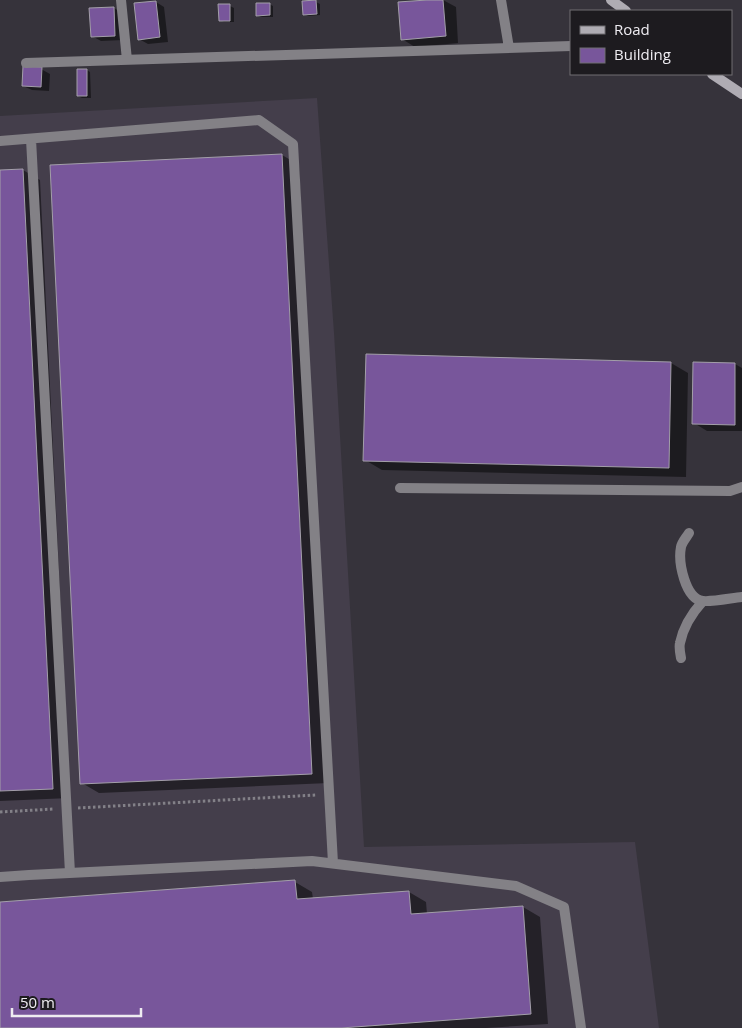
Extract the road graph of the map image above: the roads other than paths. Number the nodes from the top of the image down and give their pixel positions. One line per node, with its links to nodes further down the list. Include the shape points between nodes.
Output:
1 (121, 0): 7 (street)
2 (502, 0): 6 (street)
3 (611, 0): 4 (street)
4 (625, 10)
5 (570, 46): 6 (street)
6 (509, 48): 7 (street)
7 (127, 60): 8 (street)
8 (26, 63)
9 (714, 75): 10 (street)
10 (742, 94)
11 (32, 139): 12 (street); 19 (street, via 259,120 293,144); 20 (street)
12 (0, 141)
13 (742, 487): 14 (street, via 730,491)
14 (400, 488)
15 (689, 534): 17 (street, via 681,544 684,578 691,595)
16 (742, 597): 17 (street)
17 (703, 601): 18 (street, via 683,633 679,644)
18 (681, 658)
19 (333, 863): 20 (street, via 312,861); 22 (street, via 516,886 564,907)
20 (70, 873): 21 (street)
21 (0, 877)
22 (581, 1028)

